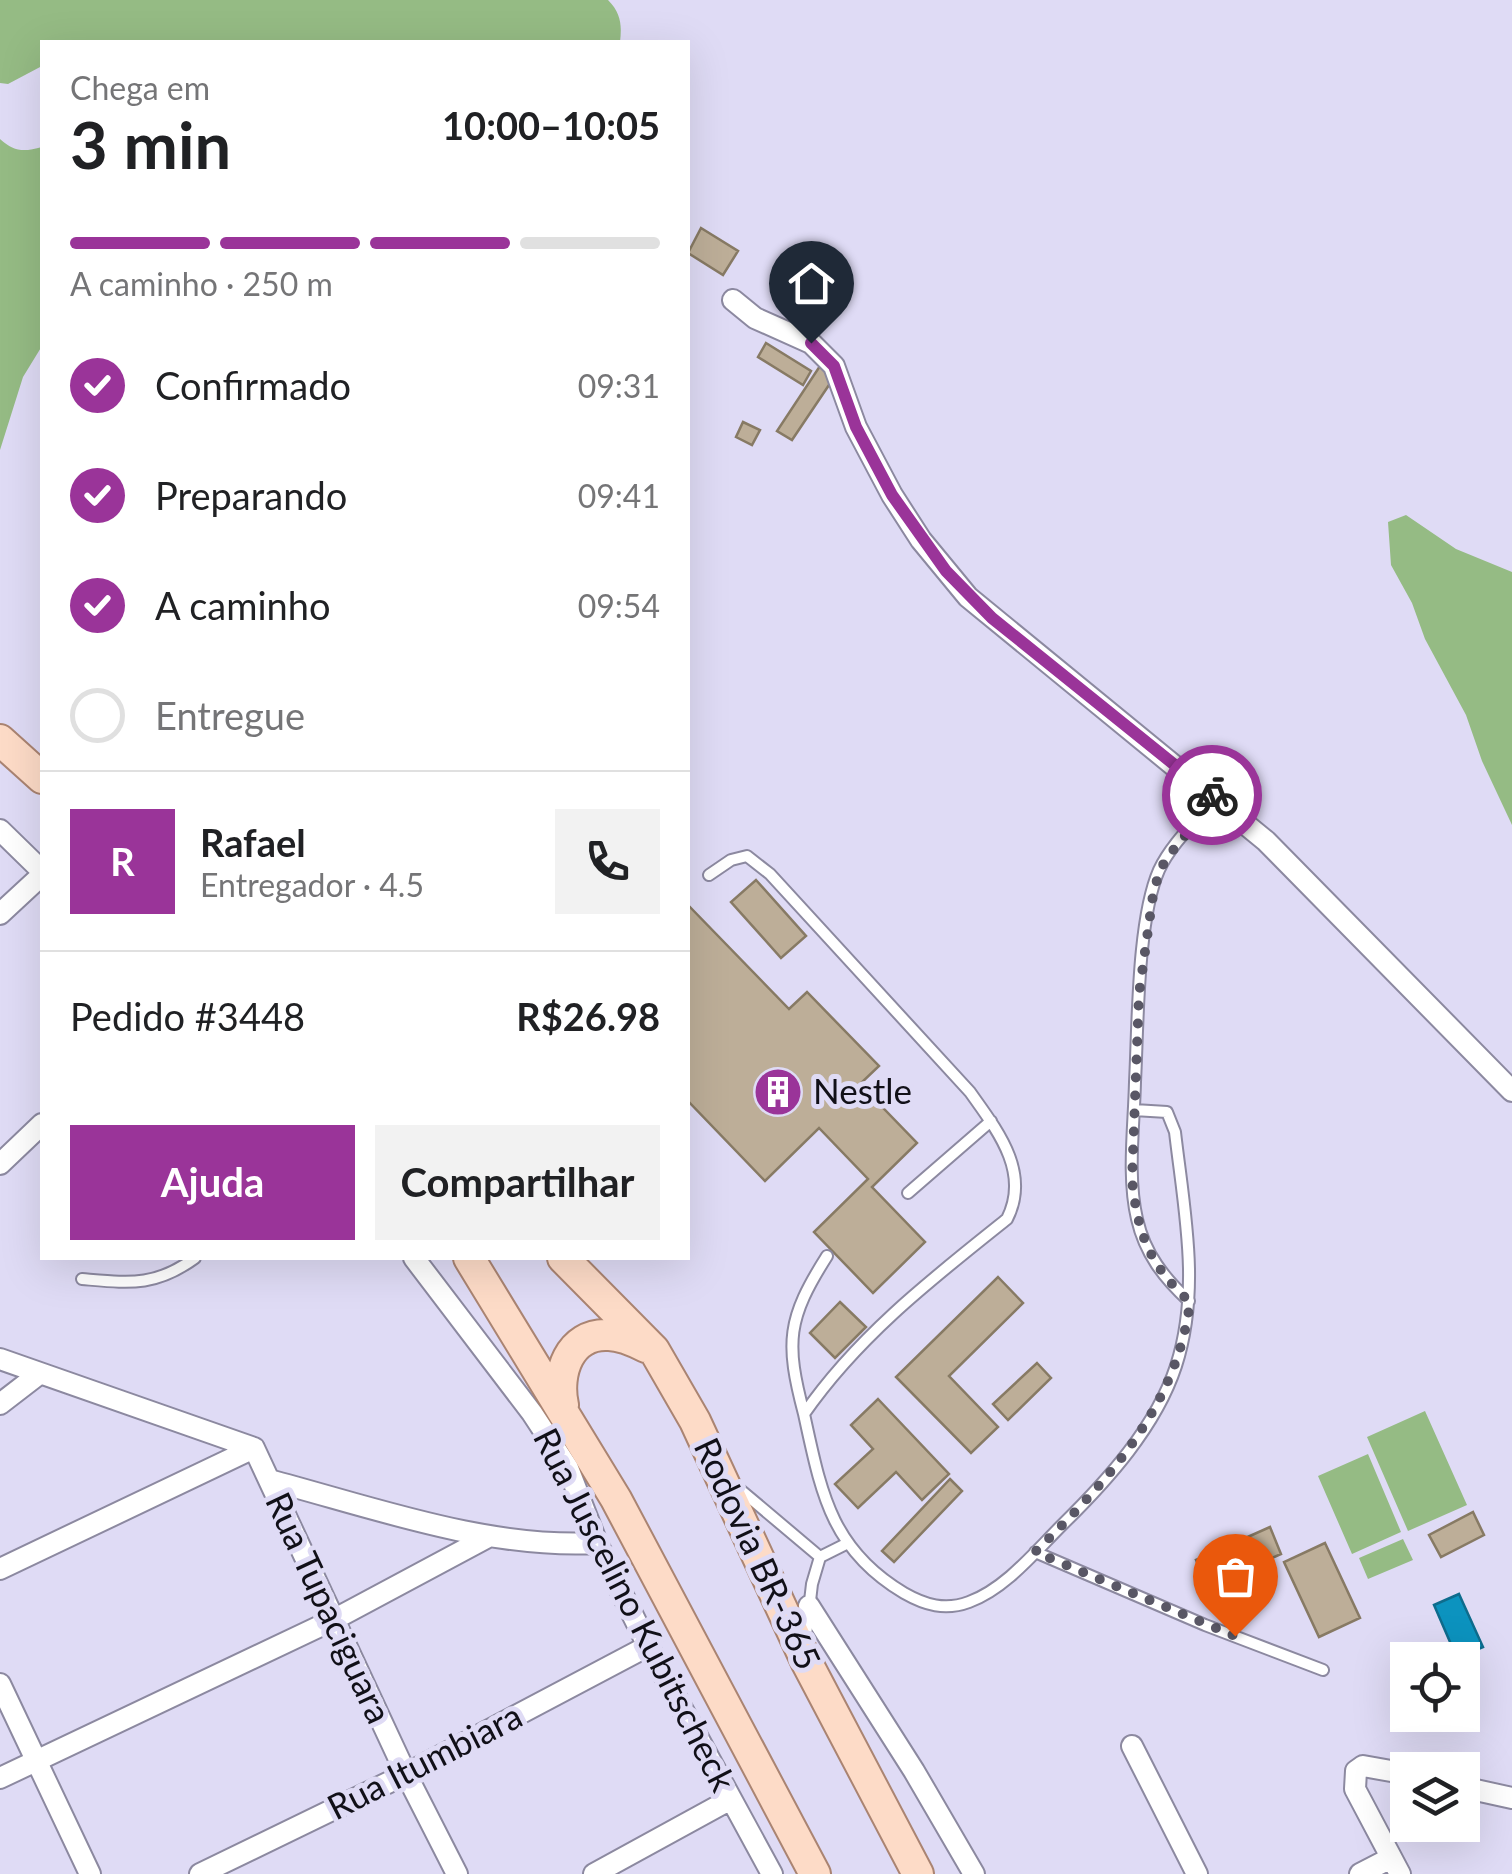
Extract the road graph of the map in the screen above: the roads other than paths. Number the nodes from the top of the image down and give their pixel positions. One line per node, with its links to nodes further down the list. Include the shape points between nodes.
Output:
1 (733, 300): 4 (street, via 755,318 811,343 834,366 892,495 968,597)
2 (0, 740): 3 (main road)
3 (40, 776)
4 (1216, 798): 10 (street); 11 (lane, via 1165,860 1154,888 1139,994)
5 (0, 830): 6 (street)
6 (40, 871)
7 (40, 875): 9 (street)
8 (709, 876): 12 (lane, via 740,856 756,860 970,1092)
9 (0, 914)
10 (1512, 1091)
11 (1134, 1110): 22 (lane, via 1138,1222 1160,1273); 22 (lane, via 1162,1110 1173,1121)
12 (990, 1122): 15 (lane); 28 (lane, via 1015,1172 1017,1192 1007,1220 863,1341)
13 (40, 1126): 14 (street)
14 (0, 1164)
15 (908, 1193)
16 (827, 1256): 28 (lane, via 794,1319 791,1348)
17 (192, 1260): 21 (lane, via 173,1274 138,1283)
18 (416, 1260): 33 (street, Rua Juscelino Kubitscheck, via 553,1444)
19 (470, 1260): 27 (main road)
20 (565, 1260): 23 (main road, Rodovia BR-365)
21 (82, 1279)
22 (1190, 1302): 35 (lane, via 1159,1405 1126,1454)
23 (654, 1350): 27 (main road, via 611,1334 582,1342 561,1369); 30 (main road, Rodovia BR-365)
24 (0, 1359): 25 (street)
25 (39, 1374): 26 (street); 29 (street)
26 (0, 1404)
27 (564, 1412): 58 (main road)
28 (804, 1414): 34 (lane, via 816,1470)
29 (254, 1448): 31 (street, Rua Tupaciguara); 37 (street)
30 (718, 1470): 36 (lane); 41 (main road, Rodovia BR-365)
31 (269, 1480): 32 (street); 39 (street, Rua Tupaciguara)
32 (490, 1536): 33 (street); 39 (street)
33 (597, 1544): 40 (street, Rua Juscelino Kubitscheck)
34 (846, 1544): 35 (lane, via 893,1586 937,1607 972,1601); 36 (lane)
35 (1035, 1552): 42 (lane)
36 (820, 1557): 38 (lane)
37 (0, 1569)
38 (808, 1606): 41 (lane); 60 (street)
39 (333, 1620): 45 (street); 47 (street, Rua Tupaciguara)
40 (648, 1646): 47 (street, Rua Itumbiara); 51 (street, Rua Juscelino Kubitscheck)
41 (807, 1662): 59 (main road, Rodovia BR-365)
42 (1322, 1670)
43 (0, 1684): 45 (street)
44 (1132, 1746): 61 (street)
45 (35, 1761): 48 (street); 53 (street)
46 (1390, 1770): 52 (street, via 1363,1766 1355,1789)
47 (406, 1774): 54 (street, Rua Itumbiara); 55 (street, Rua Tupaciguara)
48 (0, 1778)
49 (1480, 1790): 50 (street)
50 (1512, 1798)
51 (732, 1799): 56 (street); 57 (street, Rua Juscelino Kubitscheck)
52 (1395, 1866): 62 (street)
53 (90, 1874)
54 (200, 1874)
55 (457, 1874)
56 (594, 1874)
57 (772, 1874)
58 (815, 1874)
59 (918, 1874)
60 (974, 1874)
61 (1197, 1874)
62 (1360, 1874)

